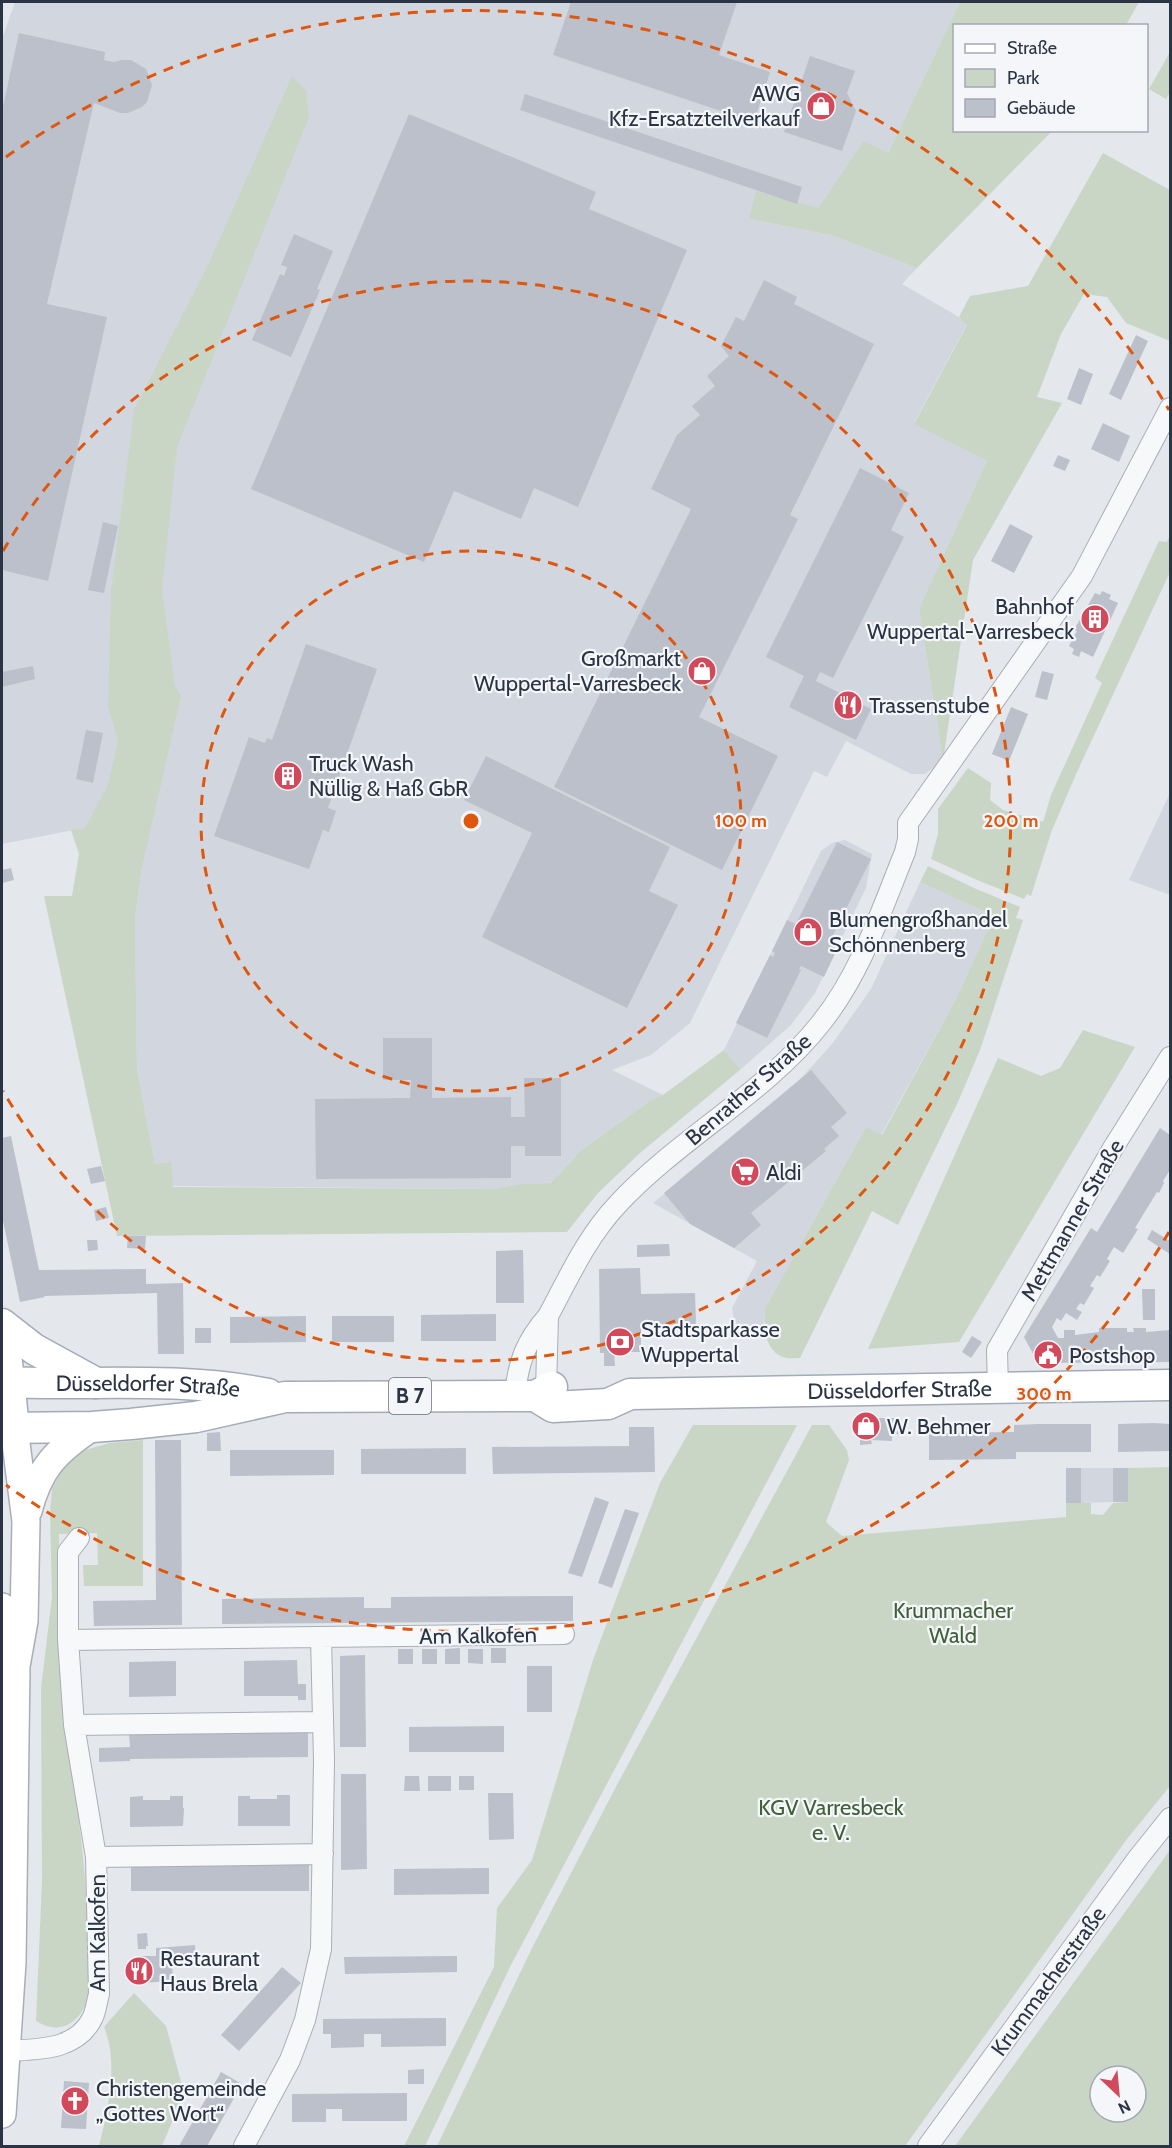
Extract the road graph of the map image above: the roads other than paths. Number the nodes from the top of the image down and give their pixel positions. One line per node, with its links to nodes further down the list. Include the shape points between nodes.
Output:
1 (1170, 408): 3 (street, Benrather Straße, via 1082,576 908,823 905,852 843,992 795,1052 617,1205 590,1238)
2 (1170, 1057): 9 (street, Mettmanner Straße, via 997,1350)
3 (548, 1316): 10 (street, Benrather Straße); 10 (street, Benrather Straße, via 533,1333 519,1364)
4 (2, 1324): 7 (main road, B 7, via 34,1349)
5 (2, 1337): 6 (main road)
6 (5, 1382): 7 (main road, Düsseldorfer Straße / B 7); 13 (main road)
7 (96, 1383): 11 (main road, Düsseldorfer Straße / B 7, via 184,1384)
8 (1170, 1386): 9 (main road, Düsseldorfer Straße / B 7)
9 (998, 1390): 10 (main road, Düsseldorfer Straße / B 7, via 630,1394 608,1404 553,1407)
10 (532, 1394): 11 (main road, Düsseldorfer Straße / B 7)
11 (285, 1397): 12 (main road, Düsseldorfer Straße / B 7, via 196,1417)
12 (92, 1427): 13 (main road, Düsseldorfer Straße / B 7); 14 (street, via 49,1461 38,1480)
13 (8, 1428): 14 (street)
14 (26, 1521): 20 (street, via 24,1621)
15 (79, 1538): 19 (street, Am Kalkofen, via 68,1552)
16 (2, 1608): 20 (street)
17 (564, 1634): 18 (street, Am Kalkofen)
18 (321, 1637): 19 (street, Am Kalkofen); 21 (street)
19 (68, 1640): 22 (street, Am Kalkofen)
20 (16, 1666): 26 (street, via 12,1962)
21 (323, 1722): 22 (street); 24 (street)
22 (74, 1725): 25 (street, Am Kalkofen)
23 (1170, 1818): 29 (street, Krummacherstraße)
24 (323, 1854): 25 (street, Am Kalkofen); 28 (street, via 321,1949 305,2020 290,2060)
25 (96, 1857): 26 (street, Am Kalkofen, via 99,1994 94,2015 87,2028 63,2044)
26 (6, 2051): 27 (street)
27 (2, 2114)
28 (244, 2146)
29 (928, 2146)

